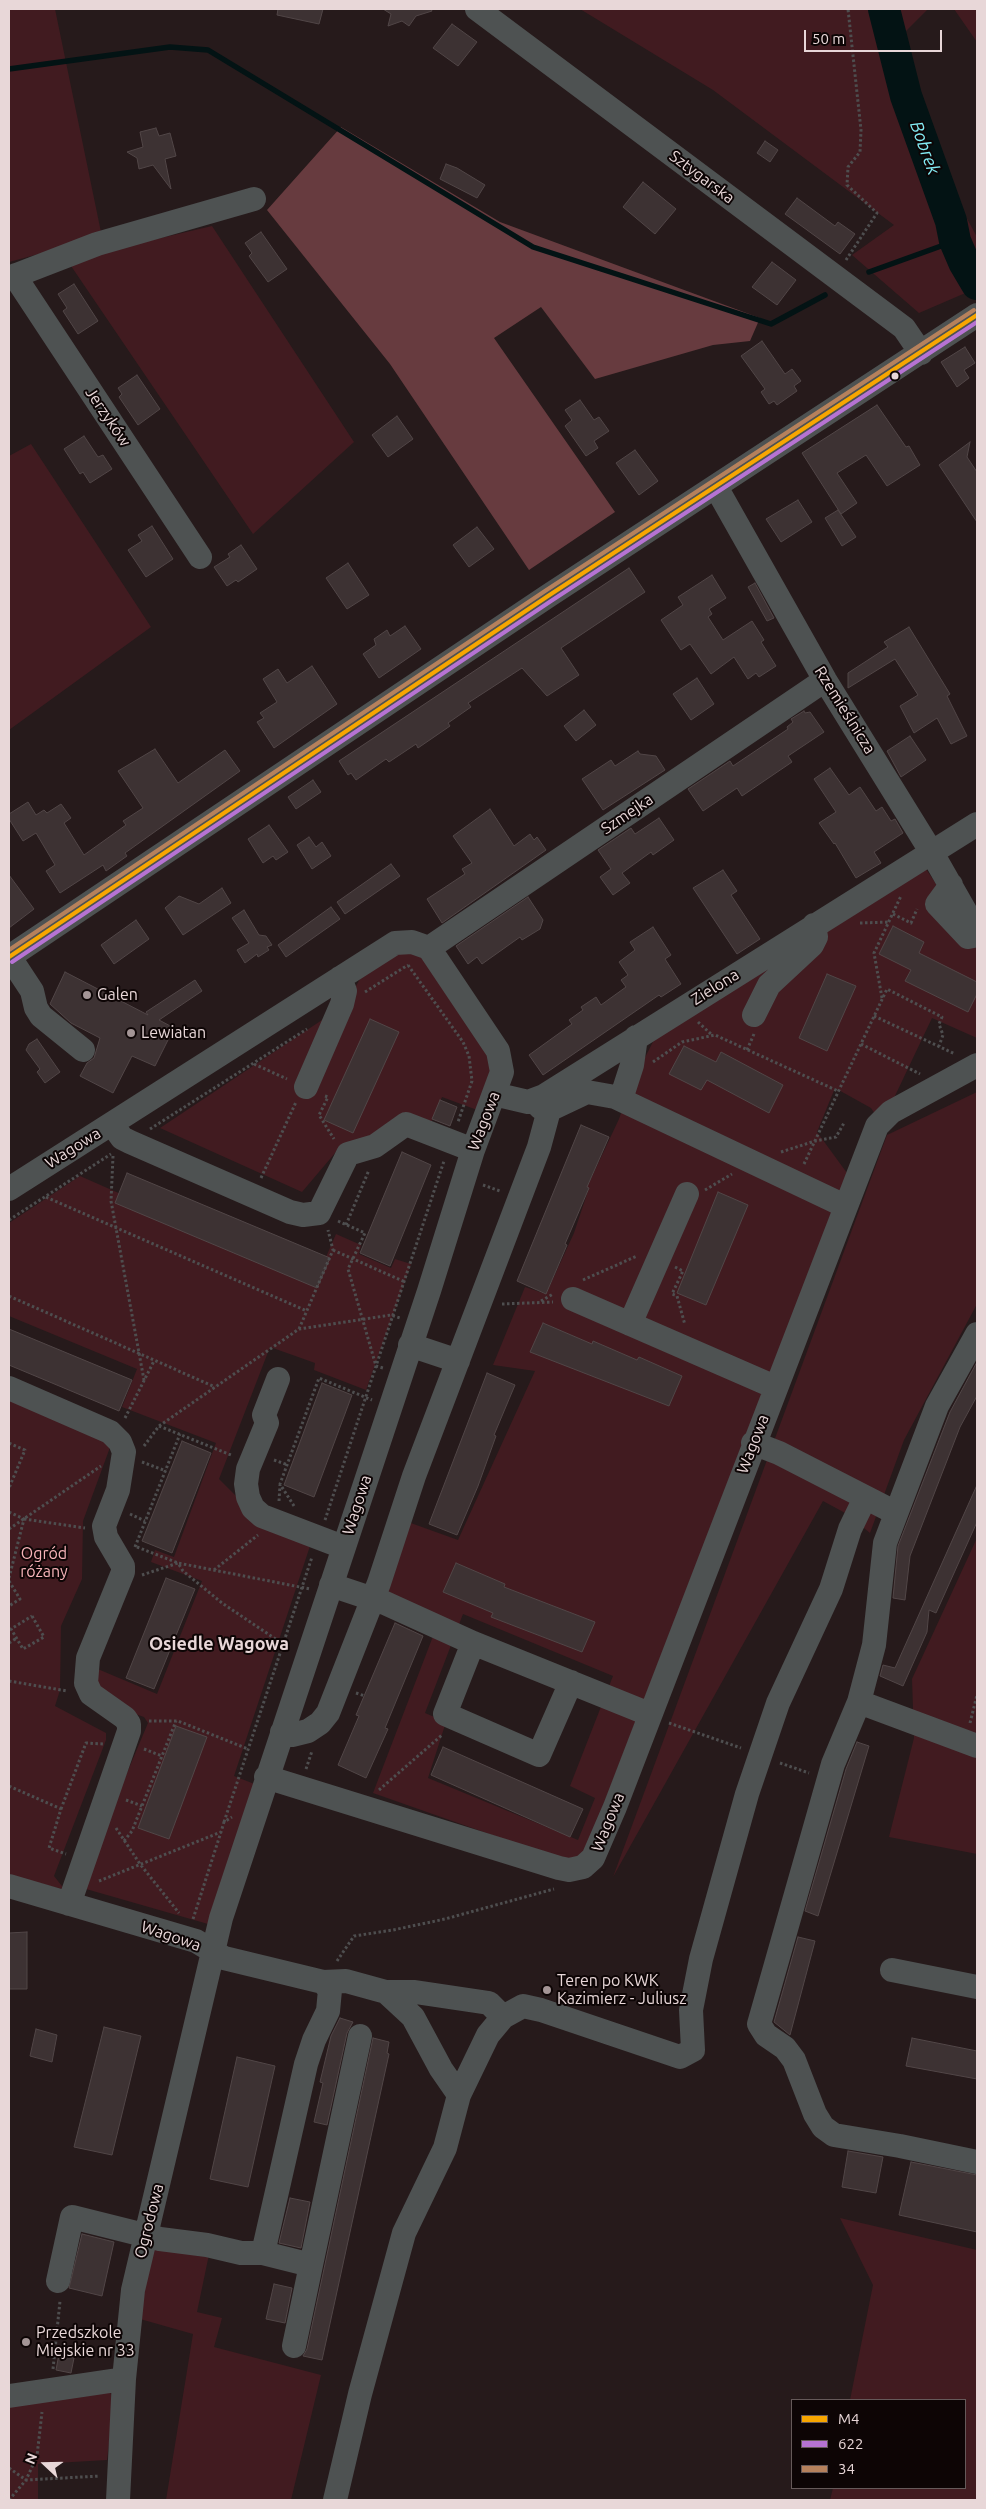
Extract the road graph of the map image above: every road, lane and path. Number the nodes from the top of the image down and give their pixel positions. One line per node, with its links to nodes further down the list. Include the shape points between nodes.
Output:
1 (477, 9): 5 (street, Sztygarska)
2 (848, 9): 5 (path, via 861,130 860,152 848,168 847,185 877,214)
3 (254, 199): 4 (street, via 97,244)
4 (13, 277): 9 (street, Jerzyków)
5 (836, 277): 7 (street, Sztygarska, via 904,328)
6 (976, 316): 7 (street)
7 (921, 353): 8 (street)
8 (716, 486): 10 (street, Rzemieślnicza); 19 (street)
9 (200, 557)
10 (825, 680): 12 (street, Rzemieślnicza); 18 (street, Szmejka)
11 (977, 824): 12 (street, Zielona)
12 (932, 853): 13 (street, Zielona); 17 (street, Rzemieślnicza)
13 (910, 865): 14 (path, via 910,878); 16 (street, Zielona)
14 (893, 914): 15 (path); 22 (path, via 874,953)
15 (910, 922)
16 (814, 925): 26 (street, via 816,937 812,945 769,985); 29 (street, Zielona)
17 (977, 934)
18 (430, 949): 20 (path); 21 (street, Wagowa, via 412,942 395,943); 40 (street, Wagowa, via 498,1051 502,1072)
19 (9, 956): 32 (street, via 32,991 41,1016)
20 (408, 965): 23 (path); 44 (path, via 469,1056 472,1081)
21 (340, 978): 23 (street, via 345,991); 43 (street, Wagowa)
22 (882, 999): 24 (path); 31 (path, via 886,989 942,1017 938,1024 943,1035)
23 (340, 1008): 37 (street)
24 (874, 1016): 30 (path); 31 (path)
25 (698, 1022): 28 (path)
26 (753, 1026): 33 (path)
27 (309, 1028): 35 (path)
28 (712, 1036): 33 (path); 38 (path, via 682,1042)
29 (636, 1037): 38 (street); 41 (street, Zielona)
30 (860, 1044): 36 (path); 39 (path)
31 (939, 1046): 34 (path)
32 (83, 1050)
33 (747, 1050): 39 (path)
34 (970, 1061): 36 (street, Wagowa)
35 (253, 1064): 37 (path); 46 (path)
36 (942, 1084): 58 (street, Wagowa, via 891,1112 877,1126)
37 (304, 1086): 49 (path, via 328,1097 320,1115); 55 (path)
38 (624, 1090): 41 (street, via 587,1092); 50 (street)
39 (838, 1091): 45 (path)
40 (494, 1094): 41 (street); 48 (street, Wagowa)
41 (537, 1104): 57 (street, via 539,1147)
42 (844, 1123): 45 (path, via 836,1137)
43 (112, 1124): 46 (street, via 122,1138); 53 (street, Wagowa)
44 (451, 1141): 47 (street, via 406,1124); 48 (street); 65 (path)
45 (814, 1141): 52 (path)
46 (130, 1142): 55 (street)
47 (375, 1146): 49 (street, via 348,1154); 63 (path, via 374,1157 346,1225 365,1233)
48 (473, 1150): 51 (street, Wagowa)
49 (344, 1161): 55 (street, via 319,1212 303,1215 290,1212)
50 (752, 1162): 52 (street); 54 (path, via 695,1197)
51 (463, 1179): 57 (path); 66 (street, Wagowa)
52 (796, 1183): 58 (street)
53 (9, 1189)
54 (687, 1194): 64 (street)
55 (253, 1196)
56 (45, 1197): 59 (path); 61 (path); 61 (path, via 114,1153 111,1201)
57 (520, 1198): 80 (street)
58 (845, 1206): 86 (street, Wagowa)
59 (9, 1220)
60 (327, 1224): 62 (path)
61 (115, 1227): 70 (path); 78 (path)
62 (333, 1250): 63 (path); 70 (path)
63 (353, 1259): 65 (path); 72 (path, via 348,1269)
64 (658, 1259): 67 (path, via 641,1254); 73 (street); 77 (path, via 682,1271 672,1294 677,1296)
65 (404, 1282): 66 (path); 71 (path)
66 (429, 1291): 76 (street, Wagowa)
67 (568, 1292): 69 (path); 73 (street)
68 (9, 1296): 78 (path)
69 (540, 1301)
70 (307, 1311): 74 (path)
71 (394, 1316): 72 (path); 76 (path); 81 (path)
72 (364, 1319): 74 (path); 81 (path)
73 (630, 1324): 77 (street)
74 (299, 1329): 85 (path)
75 (977, 1334): 101 (street, via 937,1406)
76 (414, 1335): 80 (street); 82 (street, Wagowa)
77 (694, 1354): 86 (street)
78 (140, 1355): 79 (path); 84 (path)
79 (154, 1361): 84 (path); 85 (path)
80 (458, 1361): 114 (street)
81 (376, 1366): 82 (path); 88 (path)
82 (400, 1374): 89 (street, Wagowa)
83 (278, 1379): 96 (street, via 264,1415 267,1423)
84 (144, 1380): 92 (path)
85 (215, 1387): 90 (path)
86 (775, 1387): 94 (street, Wagowa)
87 (9, 1388): 92 (street)
88 (365, 1398): 89 (path); 106 (path); 106 (path, via 319,1378 280,1484)
89 (389, 1407): 107 (street, Wagowa)
90 (159, 1426): 91 (path); 97 (path, via 146,1441 139,1461)
91 (180, 1434): 96 (path); 97 (path)
92 (115, 1437): 95 (street, via 122,1447)
93 (9, 1443): 98 (path, via 25,1450)
94 (753, 1443): 99 (street); 126 (street, Wagowa)
95 (123, 1459): 102 (path, via 109,1460); 105 (street, via 118,1490 104,1526)
96 (251, 1463): 103 (street, via 246,1484 248,1497 253,1508)
97 (166, 1471): 108 (path)
98 (9, 1488)
99 (865, 1498): 101 (street); 155 (street, via 850,1529 831,1589 778,1703 747,1794 701,1959 691,2010 693,2050 680,2057 523,2006)
100 (9, 1512): 102 (path)
101 (896, 1513): 125 (street, via 885,1543 874,1646)
102 (24, 1519): 104 (path); 105 (path); 111 (path)
103 (276, 1523): 106 (street); 110 (path)
104 (9, 1529)
105 (105, 1533): 108 (path); 108 (street, via 110,1547)
106 (313, 1536): 107 (street); 112 (path)
107 (343, 1547): 113 (street, Wagowa)
108 (127, 1562): 109 (path); 109 (path, via 132,1578); 123 (street, via 88,1658 86,1683)
109 (178, 1563): 110 (path); 118 (path, via 222,1604)
110 (214, 1570): 112 (path)
111 (9, 1580): 115 (path, via 20,1599)
112 (303, 1586): 113 (path); 118 (path)
113 (329, 1589): 114 (street); 120 (street, Wagowa)
114 (372, 1599): 119 (street); 127 (street)
115 (9, 1606)
116 (17, 1638): 116 (path, via 11,1629 32,1616 44,1637 23,1649); 117 (path)
117 (9, 1643)
118 (283, 1643): 120 (path); 133 (path)
119 (474, 1643): 122 (street); 129 (street, via 445,1714)
120 (308, 1652): 131 (street, Wagowa)
121 (9, 1681): 123 (path)
122 (571, 1682): 126 (street); 129 (street, via 539,1755)
123 (91, 1694): 130 (street)
124 (977, 1695): 132 (path)
125 (859, 1702): 132 (street); 158 (street, via 833,1764 759,2024 766,2034 786,2048 815,2114 823,2127 834,2135)
126 (649, 1714): 147 (street, Wagowa, via 600,1846)
127 (324, 1718): 131 (street, via 308,1731 292,1735); 135 (path)
128 (176, 1721): 130 (path); 133 (path); 144 (path, via 132,1831)
129 (458, 1721): 138 (path, via 378,1790)
130 (129, 1724): 134 (street)
131 (282, 1732): 136 (street, Wagowa)
132 (971, 1744)
133 (248, 1749): 142 (path)
134 (123, 1751): 139 (path, via 103,1743 86,1742); 141 (street)
135 (308, 1774): 136 (street, Wagowa); 147 (street, Wagowa, via 559,1868)
136 (266, 1776): 140 (street, Wagowa)
137 (9, 1786): 139 (path)
138 (370, 1787)
139 (61, 1809): 145 (path, via 49,1848)
140 (255, 1812): 142 (path, via 247,1809); 150 (street, Wagowa, via 221,1918)
141 (97, 1821): 144 (path, via 117,1828); 145 (street)
142 (224, 1822): 143 (path)
143 (221, 1832): 146 (path); 150 (path, via 193,1916)
144 (124, 1840): 146 (path)
145 (83, 1860): 149 (street)
146 (140, 1864): 149 (path); 150 (path)
147 (582, 1868): 152 (path, via 562,1887 445,1919 354,1936)
148 (9, 1886): 149 (street, Wagowa)
149 (71, 1896): 150 (street, Wagowa)
150 (201, 1940): 152 (street, via 224,1958); 159 (street, Ogrodowa)
151 (892, 1970): 153 (street)
152 (322, 1982): 154 (street, via 346,1981); 160 (street, via 330,1990 328,2011 306,2064)
153 (977, 1987)
154 (386, 1992): 155 (street, via 415,1992 489,2003); 157 (street, via 413,2017)
155 (503, 2017): 157 (street, via 488,2035)
156 (360, 2036): 161 (street)
157 (459, 2095): 172 (street, via 445,2148 404,2233)
158 (977, 2162)
159 (146, 2235): 160 (street, via 241,2253); 162 (street, via 72,2217); 164 (street, Ogrodowa, via 133,2290)
160 (263, 2254): 161 (street)
161 (311, 2265): 163 (street)
162 (58, 2281): 165 (path, via 61,2290)
163 (294, 2346)
164 (124, 2380): 165 (street); 168 (street, Ogrodowa)
165 (48, 2385): 166 (street); 169 (path, via 38,2456)
166 (9, 2396)
167 (9, 2468): 169 (path)
168 (118, 2475): 169 (path); 171 (street, Ogrodowa)
169 (26, 2480): 170 (path)
170 (9, 2500)
171 (118, 2500)
172 (335, 2500)

